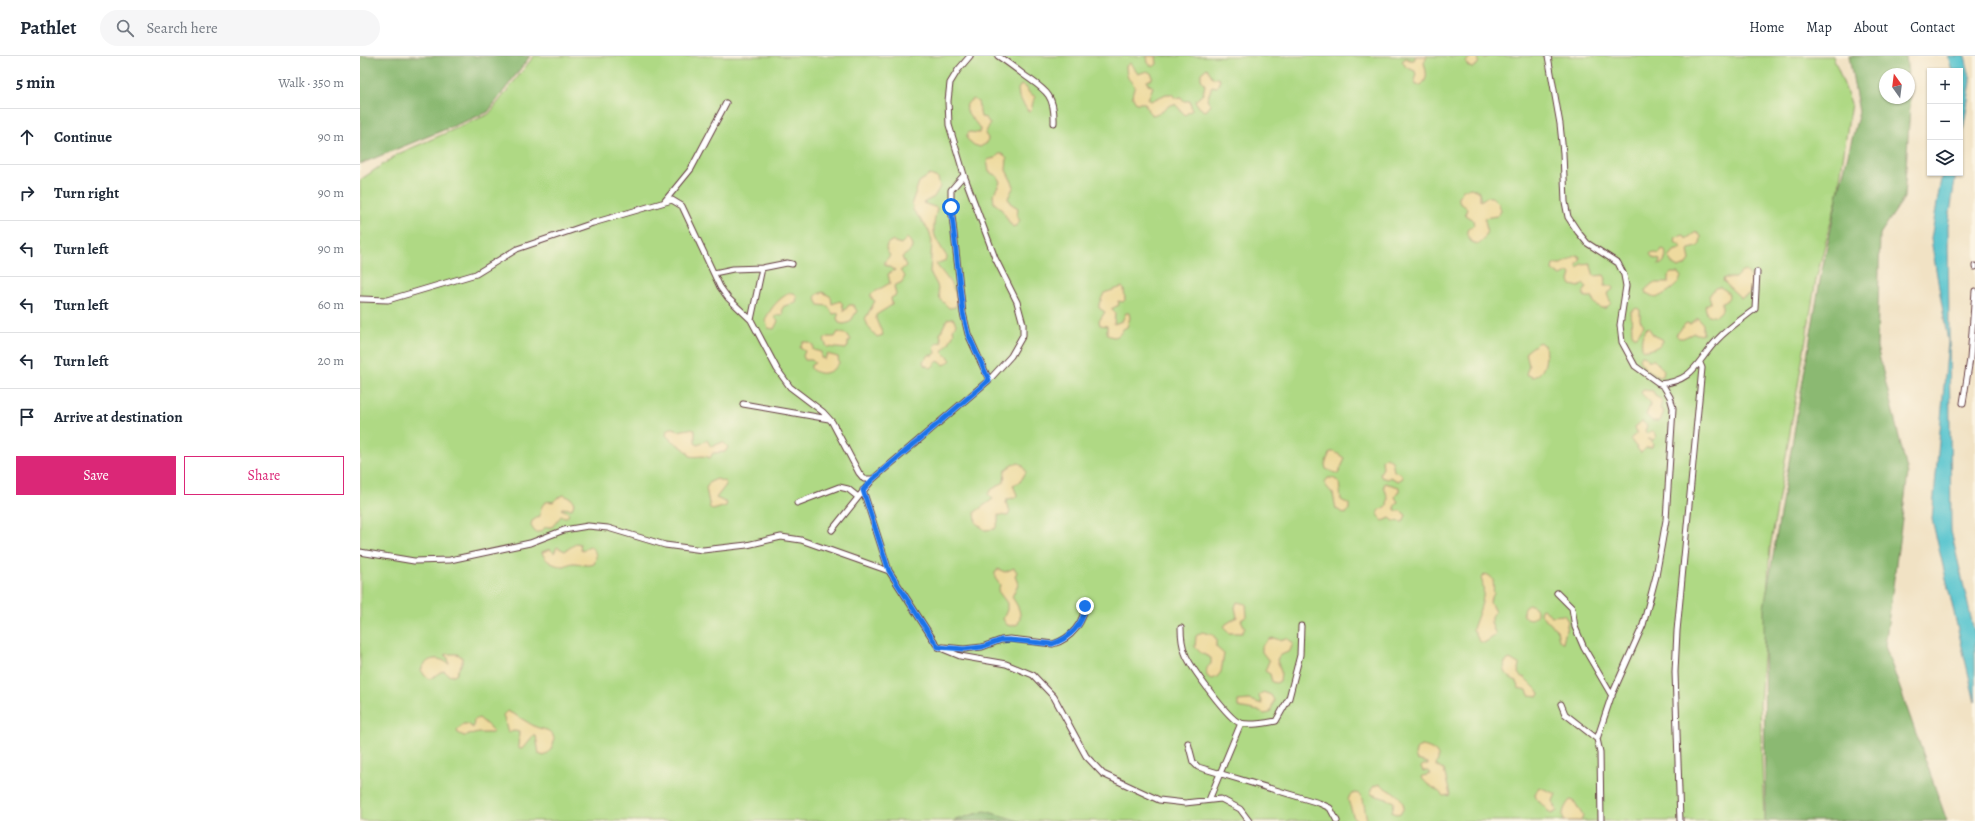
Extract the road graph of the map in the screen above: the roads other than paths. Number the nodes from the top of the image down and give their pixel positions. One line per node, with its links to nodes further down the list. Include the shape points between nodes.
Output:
1 (970, 56): 6 (lane, via 950,83 948,101 949,125)
2 (998, 56): 5 (lane, via 1042,87 1055,109)
3 (1548, 56): 18 (lane, via 1562,138 1568,217 1587,243 1618,263 1626,286 1620,325 1622,342 1635,366)
4 (726, 103): 7 (lane, via 691,169)
5 (1054, 124)
6 (964, 175): 17 (lane, via 951,190 963,313 968,334); 17 (lane, via 995,258 1017,302 1023,324 1023,335 1011,356)
7 (663, 202): 11 (lane, via 672,200 682,206); 13 (lane, via 517,249 476,274 388,300)
8 (792, 264): 9 (lane, via 787,262)
9 (762, 268): 11 (lane); 14 (lane)
10 (1757, 272): 16 (lane, via 1755,309 1717,340 1702,357)
11 (714, 273): 14 (lane, via 728,298)
12 (1975, 291): 15 (lane)
13 (360, 299)
14 (751, 320): 21 (lane, via 777,369 790,387)
15 (1973, 335): 19 (lane)
16 (1700, 364): 18 (lane, via 1682,378); 44 (lane, via 1702,368 1677,637 1676,742)
17 (989, 380): 22 (lane)
18 (1659, 384): 34 (lane, via 1670,397 1673,408 1666,520 1656,576 1642,625)
19 (1963, 403)
20 (743, 404): 21 (lane)
21 (829, 419): 22 (lane, via 859,473 864,479)
22 (873, 479): 23 (lane)
23 (863, 490): 24 (lane); 28 (lane)
24 (858, 497): 25 (lane, via 848,489 839,487); 26 (lane)
25 (797, 503)
26 (832, 530)
27 (360, 552): 28 (lane, via 414,561 450,560 530,543 564,530 588,526 608,528 665,545 703,550 746,545 781,536 801,540)
28 (889, 571): 33 (lane)
29 (1557, 593): 34 (lane, via 1572,608 1575,627 1584,648)
30 (1084, 603): 33 (lane, via 1082,620 1060,642 1052,644 1005,640 964,649)
31 (1300, 626): 36 (lane, via 1300,655 1289,698 1276,721 1260,724)
32 (1181, 628): 36 (lane, via 1185,653 1198,675 1227,713)
33 (938, 647): 40 (lane, via 960,656 1006,664 1033,675 1054,697 1086,756 1103,774 1159,800 1185,803)
34 (1612, 696): 37 (lane)
35 (1561, 704): 37 (lane, via 1565,714)
36 (1241, 723): 39 (lane)
37 (1597, 739): 43 (lane, via 1600,752)
38 (1188, 743): 39 (lane, via 1193,762 1198,767)
39 (1220, 774): 40 (lane); 42 (lane, via 1319,803 1330,808)
40 (1209, 800): 41 (lane, via 1221,799 1240,809)
41 (1249, 821)
42 (1337, 821)
43 (1601, 821)
44 (1680, 821)

